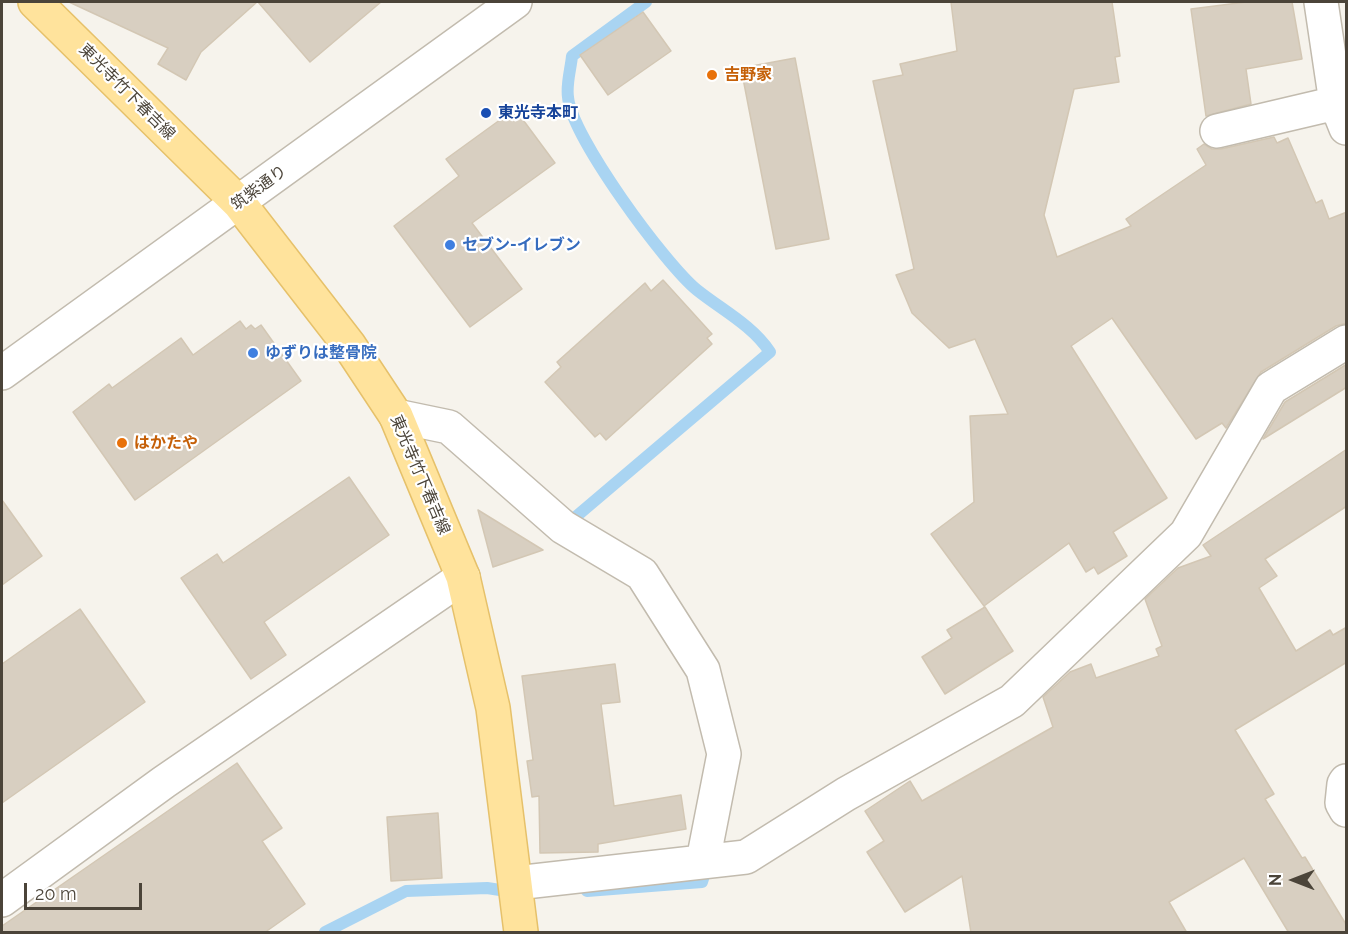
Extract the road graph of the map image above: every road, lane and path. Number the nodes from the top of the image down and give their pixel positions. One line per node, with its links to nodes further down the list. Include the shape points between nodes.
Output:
1 (35, 2): 6 (main road, 東光寺竹下春吉線)
2 (514, 2): 6 (street, 筑紫通り)
3 (1321, 2): 4 (street)
4 (1341, 116): 5 (street)
5 (1217, 131)
6 (239, 203): 8 (street, 筑紫通り); 9 (main road, 東光寺竹下春吉線, via 348,345)
7 (1347, 342): 13 (street, via 1271,388 1186,534 1012,701 846,794 746,857)
8 (2, 373)
9 (396, 416): 10 (main road, 東光寺竹下春吉線); 13 (street, via 449,427 563,527 642,574 703,670 724,754)
10 (463, 577): 14 (main road, 東光寺竹下春吉線, via 493,708); 15 (street, via 164,782)
11 (1347, 781): 12 (street, via 1342,803)
12 (1347, 810)
13 (703, 861): 14 (street)
14 (516, 883): 16 (main road, 東光寺竹下春吉線)
15 (2, 900)
16 (521, 933)

